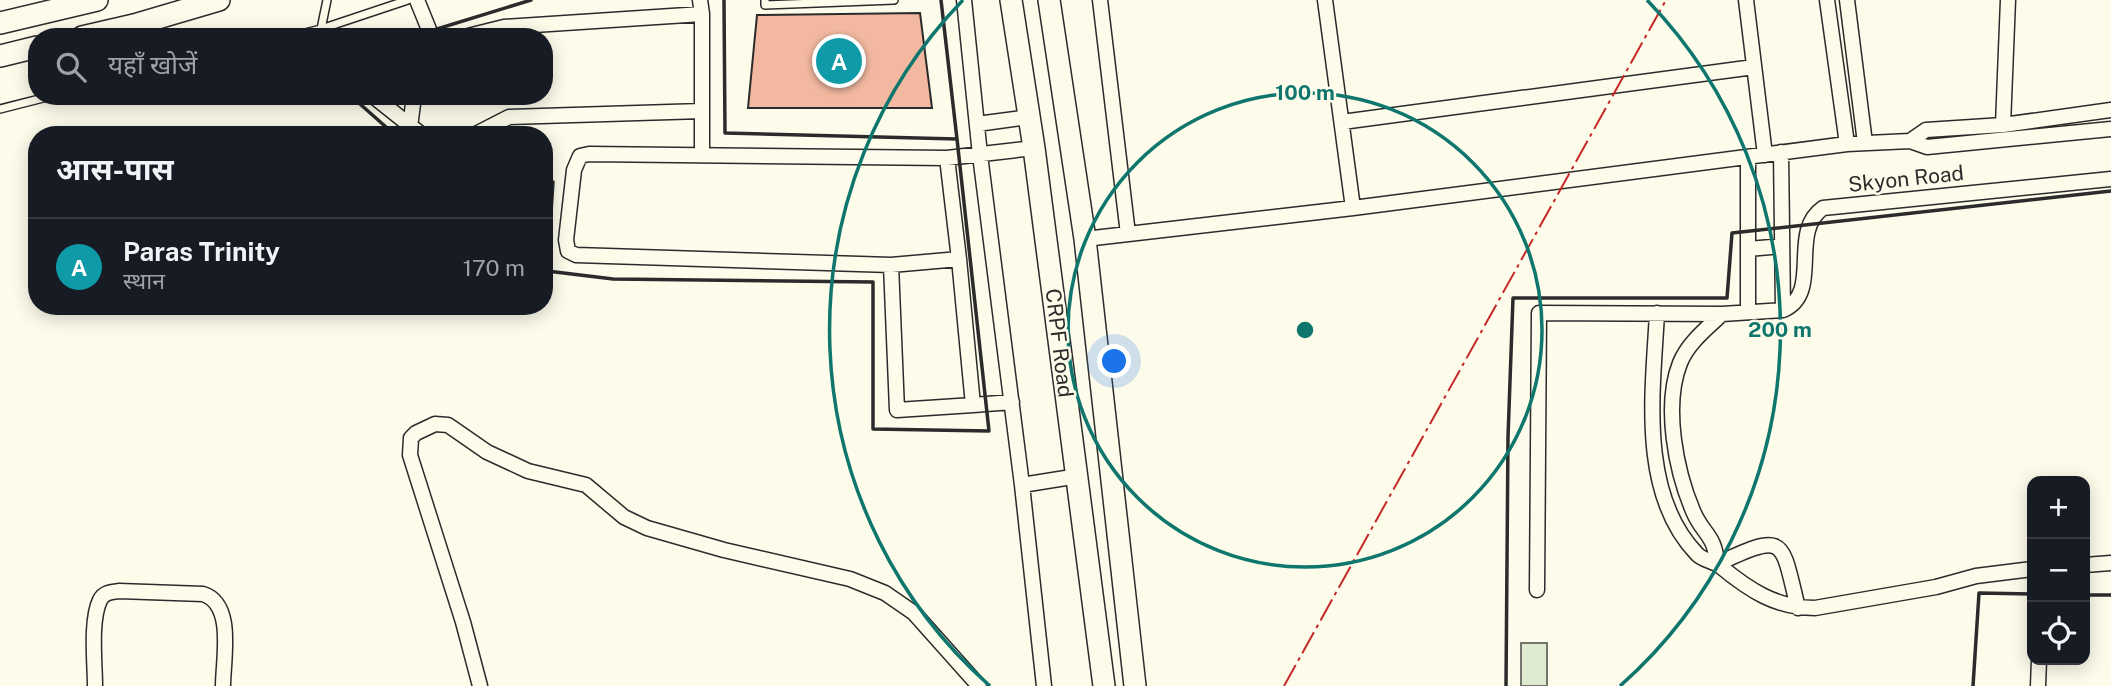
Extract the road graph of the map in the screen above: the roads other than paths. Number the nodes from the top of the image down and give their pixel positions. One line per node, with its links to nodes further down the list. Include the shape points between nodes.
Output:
1 (97, 0): 18 (street)
2 (219, 0): 19 (street)
3 (327, 0): 20 (lane)
4 (408, 0): 21 (lane)
5 (416, 0): 22 (street)
6 (765, 0): 7 (lane, via 765,5)
7 (894, 0)
8 (964, 0): 35 (street)
9 (1010, 0): 33 (street, CRPF Road)
10 (1049, 0): 54 (street)
11 (1100, 0): 53 (street)
12 (1325, 0): 34 (street)
13 (1746, 0): 26 (street)
14 (1828, 0): 42 (street)
15 (1847, 0): 43 (street)
16 (2008, 0): 36 (street)
17 (701, 7): 23 (street); 32 (street)
18 (0, 23)
19 (121, 28)
20 (321, 28)
21 (324, 28)
22 (428, 28)
23 (500, 28)
24 (28, 49): 25 (street)
25 (0, 56)
26 (1754, 67): 34 (street); 48 (street)
27 (28, 102): 30 (lane)
28 (384, 105): 37 (street)
29 (415, 105): 38 (street)
30 (0, 109)
31 (2111, 110): 36 (street)
32 (702, 111): 39 (street, via 509,117); 46 (street)
33 (1029, 117): 35 (street); 44 (street, CRPF Road)
34 (1342, 122): 52 (street)
35 (977, 124): 47 (street)
36 (2003, 125): 41 (street, via 1926,130)
37 (410, 126)
38 (416, 126)
39 (492, 126)
40 (2111, 129): 41 (street, via 1927,147)
41 (1910, 141): 43 (street)
42 (1847, 144): 43 (street); 45 (street)
43 (1865, 144)
44 (1034, 148): 47 (street); 56 (street, CRPF Road)
45 (1781, 152): 48 (street); 55 (street)
46 (702, 154): 49 (street); 59 (street, via 580,156 574,170 568,251 633,259)
47 (980, 155): 49 (street); 64 (street)
48 (1765, 155): 50 (street)
49 (947, 158): 58 (street)
50 (1748, 158): 52 (street); 57 (street)
51 (2111, 179): 60 (street, Skyon Road, via 1823,208 1813,216 1808,230 1801,295)
52 (1353, 208): 53 (street)
53 (1128, 234): 54 (street)
54 (1085, 242): 56 (street); 81 (street)
55 (1782, 246): 57 (street); 60 (street)
56 (1047, 248): 66 (street, CRPF Road)
57 (1748, 249): 61 (street)
58 (959, 259): 59 (street); 65 (street)
59 (891, 265): 65 (street, via 897,410)
60 (1783, 310): 61 (street)
61 (1748, 312): 63 (street)
62 (1657, 313): 63 (street); 69 (street, via 1653,426 1660,489 1679,530 1698,556); 72 (street, via 1539,313)
63 (1722, 314): 69 (street, via 1691,343 1680,363 1673,400 1676,462 1695,515 1716,546)
64 (1012, 402): 65 (street); 67 (street)
65 (973, 405)
66 (1078, 476): 67 (street); 80 (street, CRPF Road)
67 (1022, 485): 79 (street)
68 (2111, 563): 70 (street)
69 (1717, 564): 73 (street, via 1761,597); 73 (street, via 1767,543 1776,546 1784,554)
70 (2090, 565)
71 (2027, 570): 73 (street)
72 (1537, 590)
73 (1798, 608)
74 (2039, 665): 82 (street)
75 (95, 686): 76 (street, via 100,600 107,593 120,591 213,597 224,620)
76 (223, 686)
77 (480, 686): 78 (street, via 410,455 411,438 435,424 448,425 487,452 528,471 586,485 624,517 647,528 832,573 885,593 914,613)
78 (979, 686)
79 (1044, 686)
80 (1104, 686)
81 (1135, 686)
82 (2038, 686)

